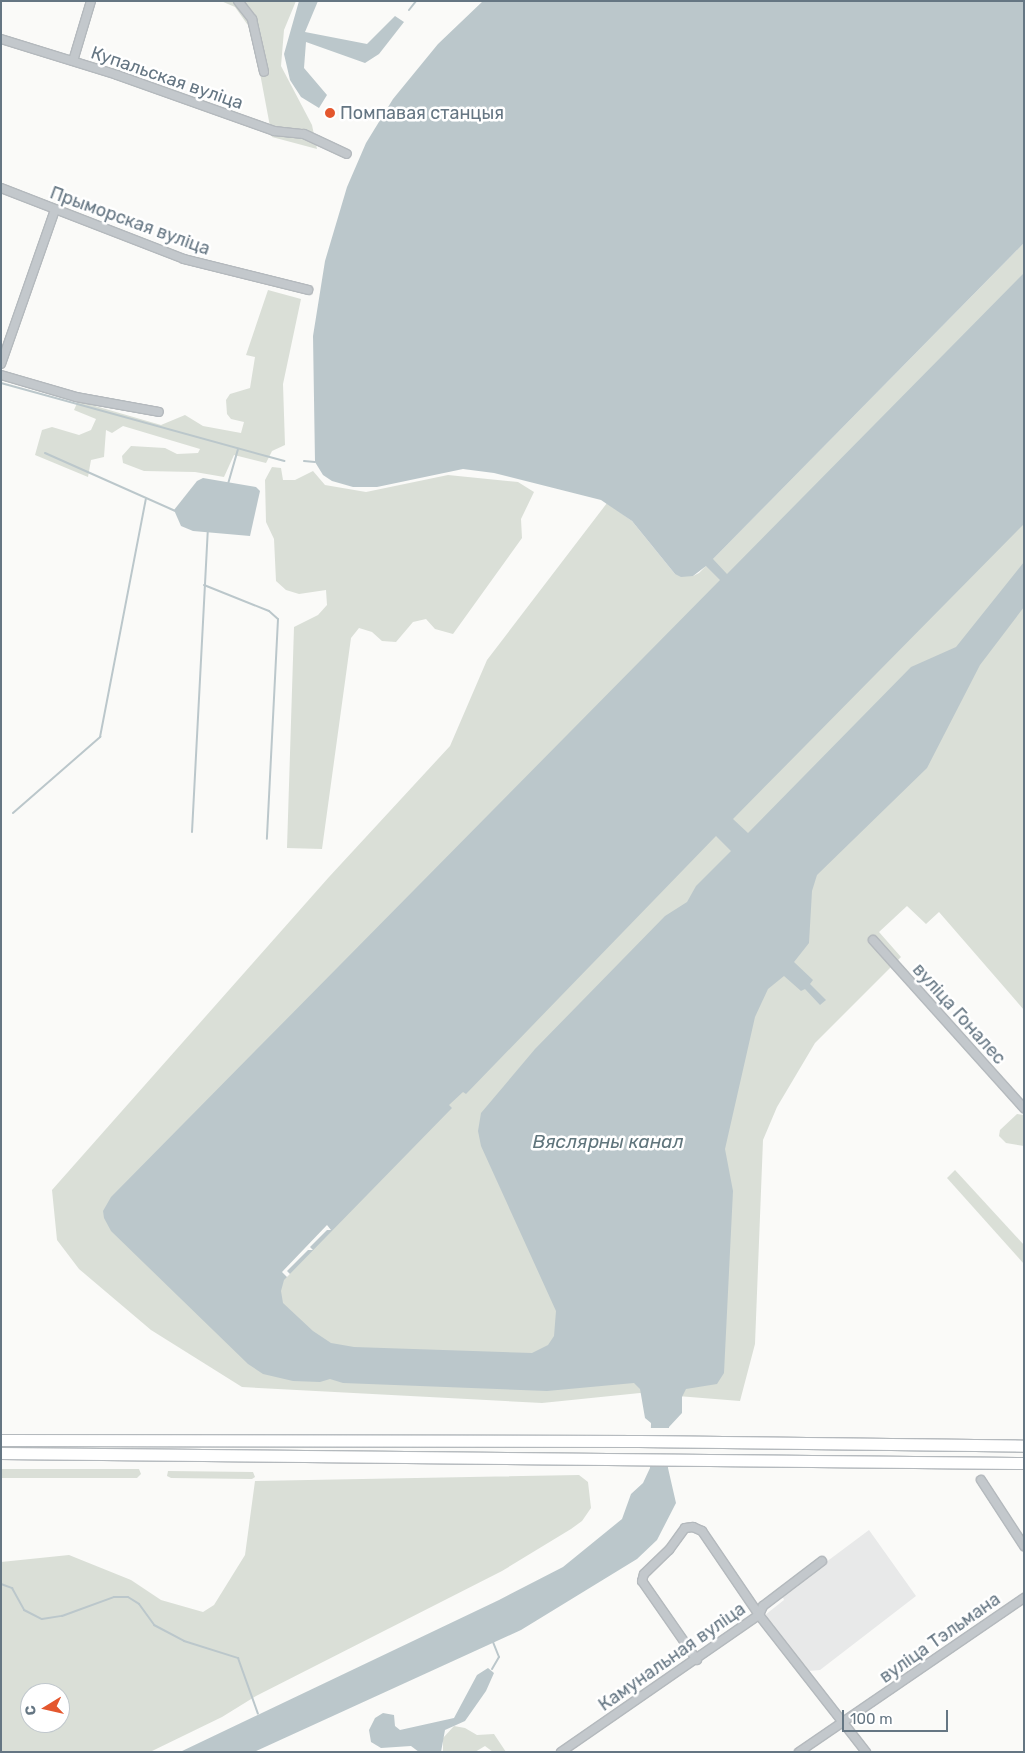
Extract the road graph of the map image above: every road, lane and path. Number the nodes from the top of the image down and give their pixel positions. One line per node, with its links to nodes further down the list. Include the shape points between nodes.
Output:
1 (238, 1): 5 (street, via 252,19)
2 (90, 3): 4 (street)
3 (1, 39): 4 (street, Купальская вуліца)
4 (74, 62): 6 (street, Купальская вуліца, via 274,131 304,134)
5 (264, 72)
6 (347, 154)
7 (1, 188): 8 (street, Прыморская вуліца)
8 (55, 210): 9 (street, Прыморская вуліца, via 184,259); 10 (street)
9 (308, 290)
10 (1, 364)
11 (1, 375): 12 (street, via 76,398)
12 (159, 412)
13 (873, 940): 14 (street, вуліца Гоналес)
14 (1024, 1108)
15 (1, 1440): 16 (highway, via 639,1441)
16 (1024, 1446)
17 (1, 1454): 18 (highway)
18 (1024, 1464)
19 (981, 1480): 20 (street)
20 (1024, 1546)
21 (822, 1561): 23 (street, Камунальная вуліца, via 763,1606)
22 (1024, 1598): 25 (street, вуліца Тэльмана)
23 (759, 1615): 24 (street, Камунальная вуліца); 24 (street, via 702,1531 684,1528 669,1550 644,1574 642,1581); 25 (street)
24 (697, 1660): 26 (street, Камунальная вуліца)
25 (844, 1722): 27 (street, вуліца Тэльмана); 28 (street)
26 (561, 1752)
27 (799, 1752)
28 (866, 1752)

